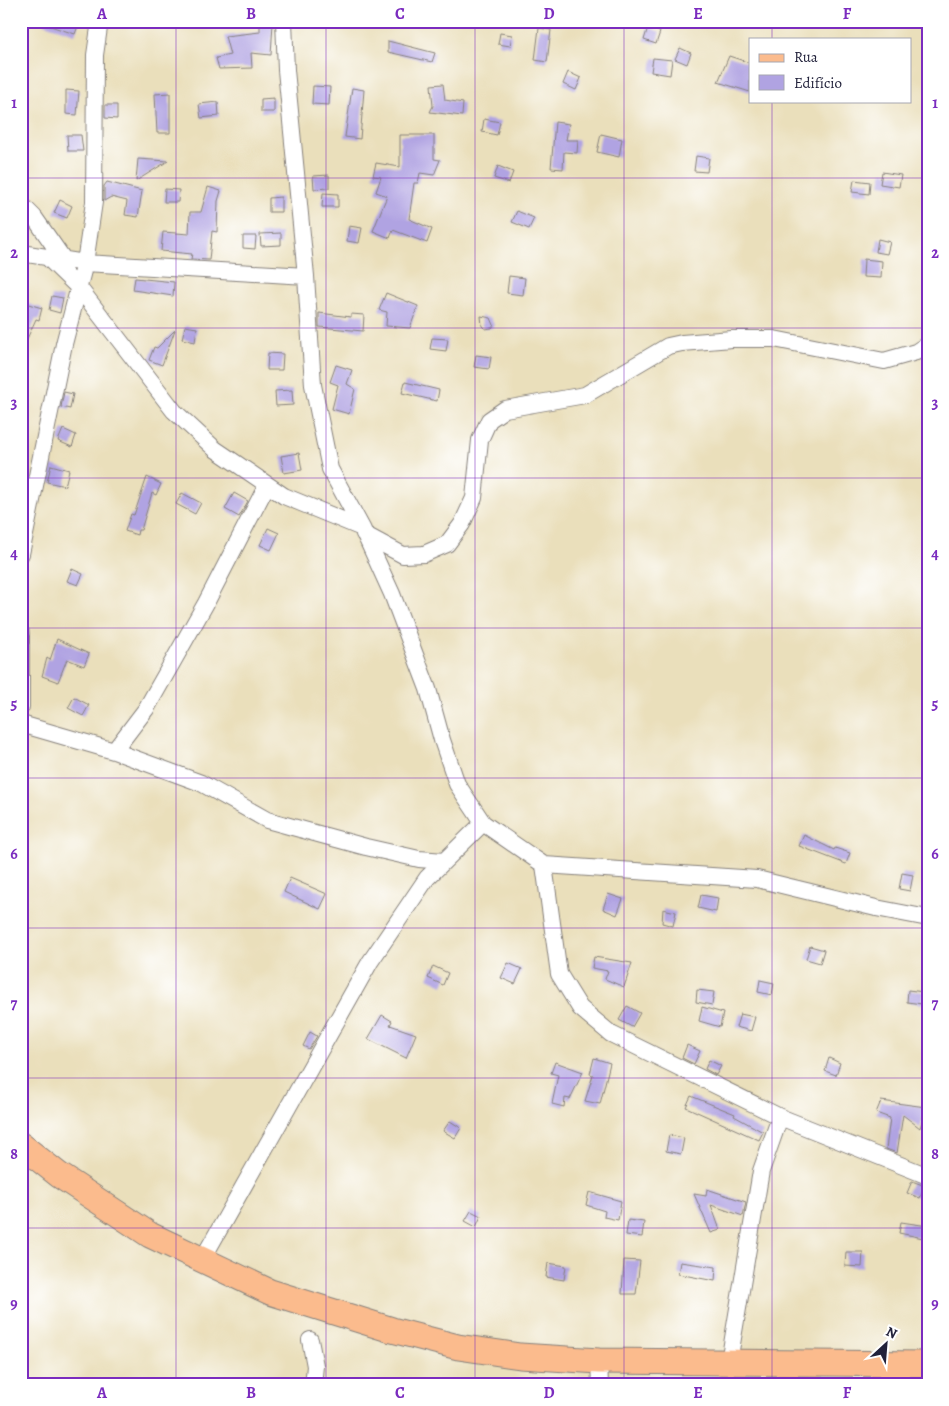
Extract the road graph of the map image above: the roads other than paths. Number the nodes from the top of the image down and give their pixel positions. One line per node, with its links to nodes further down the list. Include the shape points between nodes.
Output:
1 (100, 21): 7 (street, via 95,56 94,202)
2 (284, 21): 8 (street)
3 (21, 204): 6 (street)
4 (21, 253): 5 (street)
5 (47, 257): 6 (street); 9 (street)
6 (64, 260): 7 (street)
7 (85, 263): 8 (street); 9 (street)
8 (306, 276): 12 (street, via 313,384 330,469)
9 (80, 289): 11 (street, via 174,411 215,449); 13 (street, via 64,344)
10 (928, 344): 12 (street, via 916,352 884,361 774,339 732,339 668,346 585,395 505,410 489,420 480,440 474,498 462,524 447,544 424,554 403,555)
11 (268, 485): 12 (street, via 284,496); 17 (street, via 146,709)
12 (363, 531): 18 (street, via 392,594 428,689 457,784)
13 (21, 554)
14 (21, 633): 15 (street)
15 (21, 707)
16 (21, 724): 17 (street)
17 (114, 752): 19 (street, via 201,783 267,820 366,847)
18 (482, 823): 19 (street); 20 (street)
19 (444, 861): 25 (street, via 427,878 370,962)
20 (544, 865): 21 (street, via 757,879); 22 (street, via 559,974 580,1008 611,1034)
21 (928, 918)
22 (780, 1117): 24 (street); 27 (street, via 761,1171)
23 (21, 1145): 25 (main road, via 59,1175 150,1235)
24 (928, 1176)
25 (202, 1260): 29 (main road, via 270,1292 392,1330 449,1345)
26 (310, 1340): 30 (street, via 315,1366)
27 (729, 1362): 28 (main road); 29 (main road)
28 (928, 1364)
29 (599, 1373)
30 (313, 1385)

